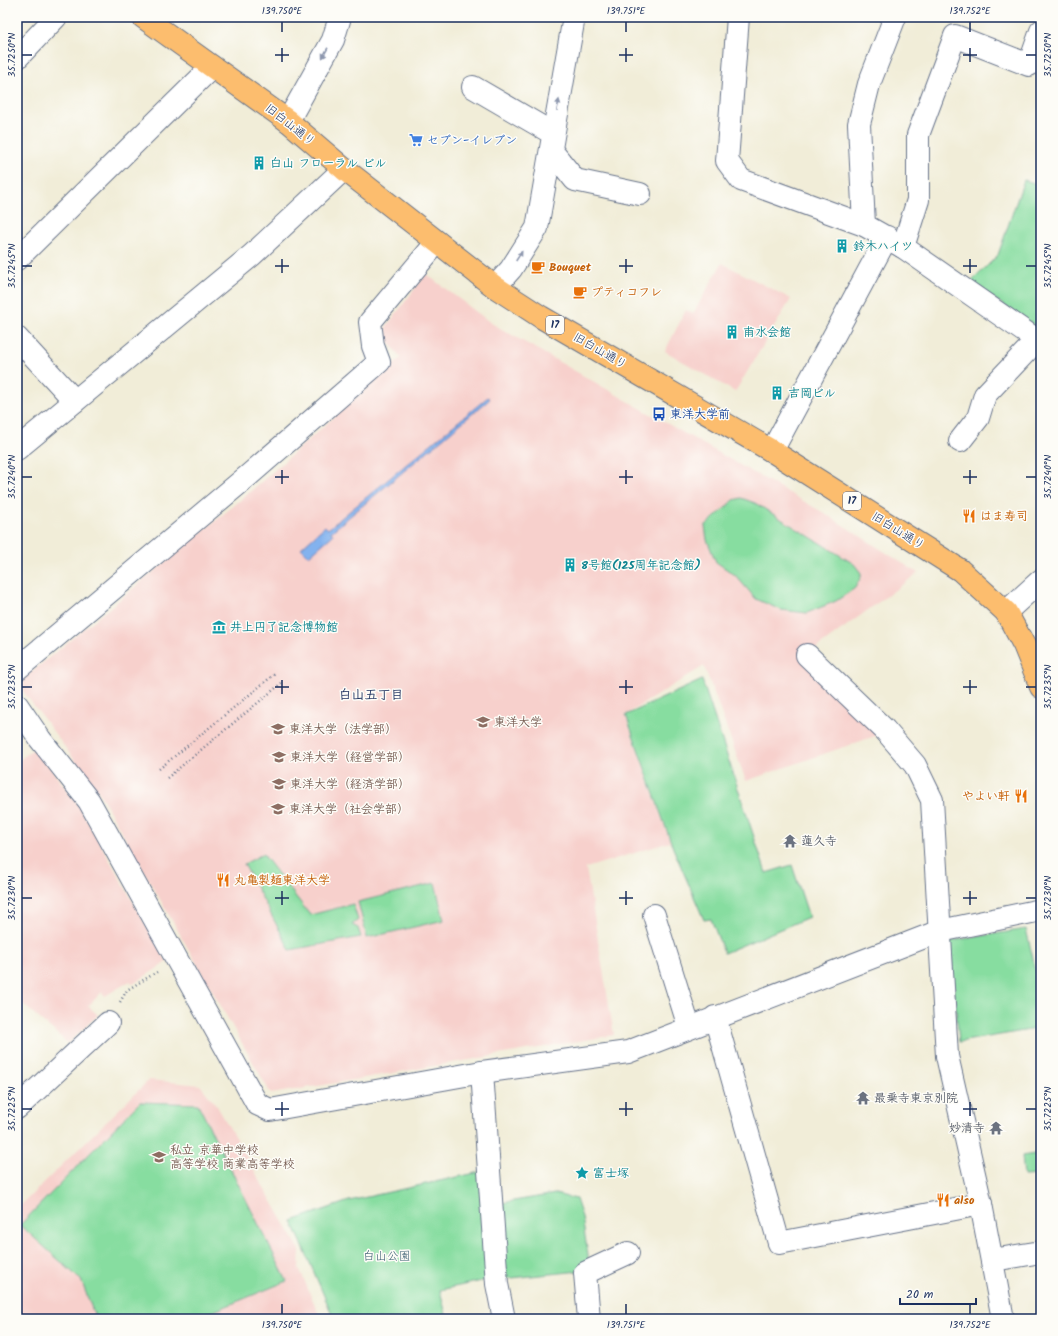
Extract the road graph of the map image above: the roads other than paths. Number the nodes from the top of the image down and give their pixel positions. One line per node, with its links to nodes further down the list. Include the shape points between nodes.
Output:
1 (56, 17): 8 (street)
2 (143, 17): 9 (highway, 旧白山通り / 17)
3 (340, 17): 11 (street, one-way to 11, via 332,40)
4 (574, 17): 12 (street, one-way to 4)
5 (738, 17): 15 (street, via 727,162 741,180)
6 (895, 17): 15 (street, via 869,84 859,124)
7 (1041, 31): 17 (street, via 1029,65 955,36 918,135 918,200)
8 (17, 58)
9 (212, 68): 11 (highway, 旧白山通り / 17); 18 (street)
10 (473, 87): 12 (street)
11 (288, 121): 13 (highway, 旧白山通り / 17)
12 (552, 141): 14 (street, via 576,180); 19 (street, one-way to 12, via 537,228)
13 (344, 170): 16 (highway, 旧白山通り / 17); 22 (street, via 252,255)
14 (640, 194)
15 (864, 225): 17 (street)
16 (437, 242): 19 (highway, 旧白山通り / 17); 29 (street, via 370,322 373,346 379,362)
17 (895, 242): 21 (street); 25 (street)
18 (17, 259)
19 (495, 287): 25 (highway, 旧白山通り / 17, via 541,317)
20 (17, 338): 22 (street)
21 (1039, 342): 23 (street, via 986,395 978,418)
22 (75, 401): 24 (street)
23 (960, 441)
24 (17, 449)
25 (772, 451): 27 (highway, 旧白山通り / 17, via 960,570)
26 (1041, 580): 27 (street)
27 (1006, 612): 30 (highway, 旧白山通り / 17, via 1024,645)
28 (807, 655): 34 (street, via 886,730 915,765 932,800)
29 (17, 670)
30 (1041, 687)
31 (17, 705): 38 (street, via 88,801 257,1104 270,1110)
32 (1041, 910): 34 (street)
33 (654, 915): 37 (street)
34 (940, 931): 35 (street); 40 (street, via 947,1056)
35 (715, 1017): 37 (street); 40 (street, via 779,1243)
36 (108, 1022): 39 (street)
37 (689, 1027): 38 (street, via 628,1052)
38 (482, 1072): 44 (street, via 497,1284)
39 (17, 1108)
40 (981, 1204): 43 (street)
41 (1041, 1252): 43 (street)
42 (628, 1254): 45 (street, via 586,1273)
43 (993, 1260): 46 (street)
44 (504, 1319)
45 (589, 1319)
46 (1003, 1319)

